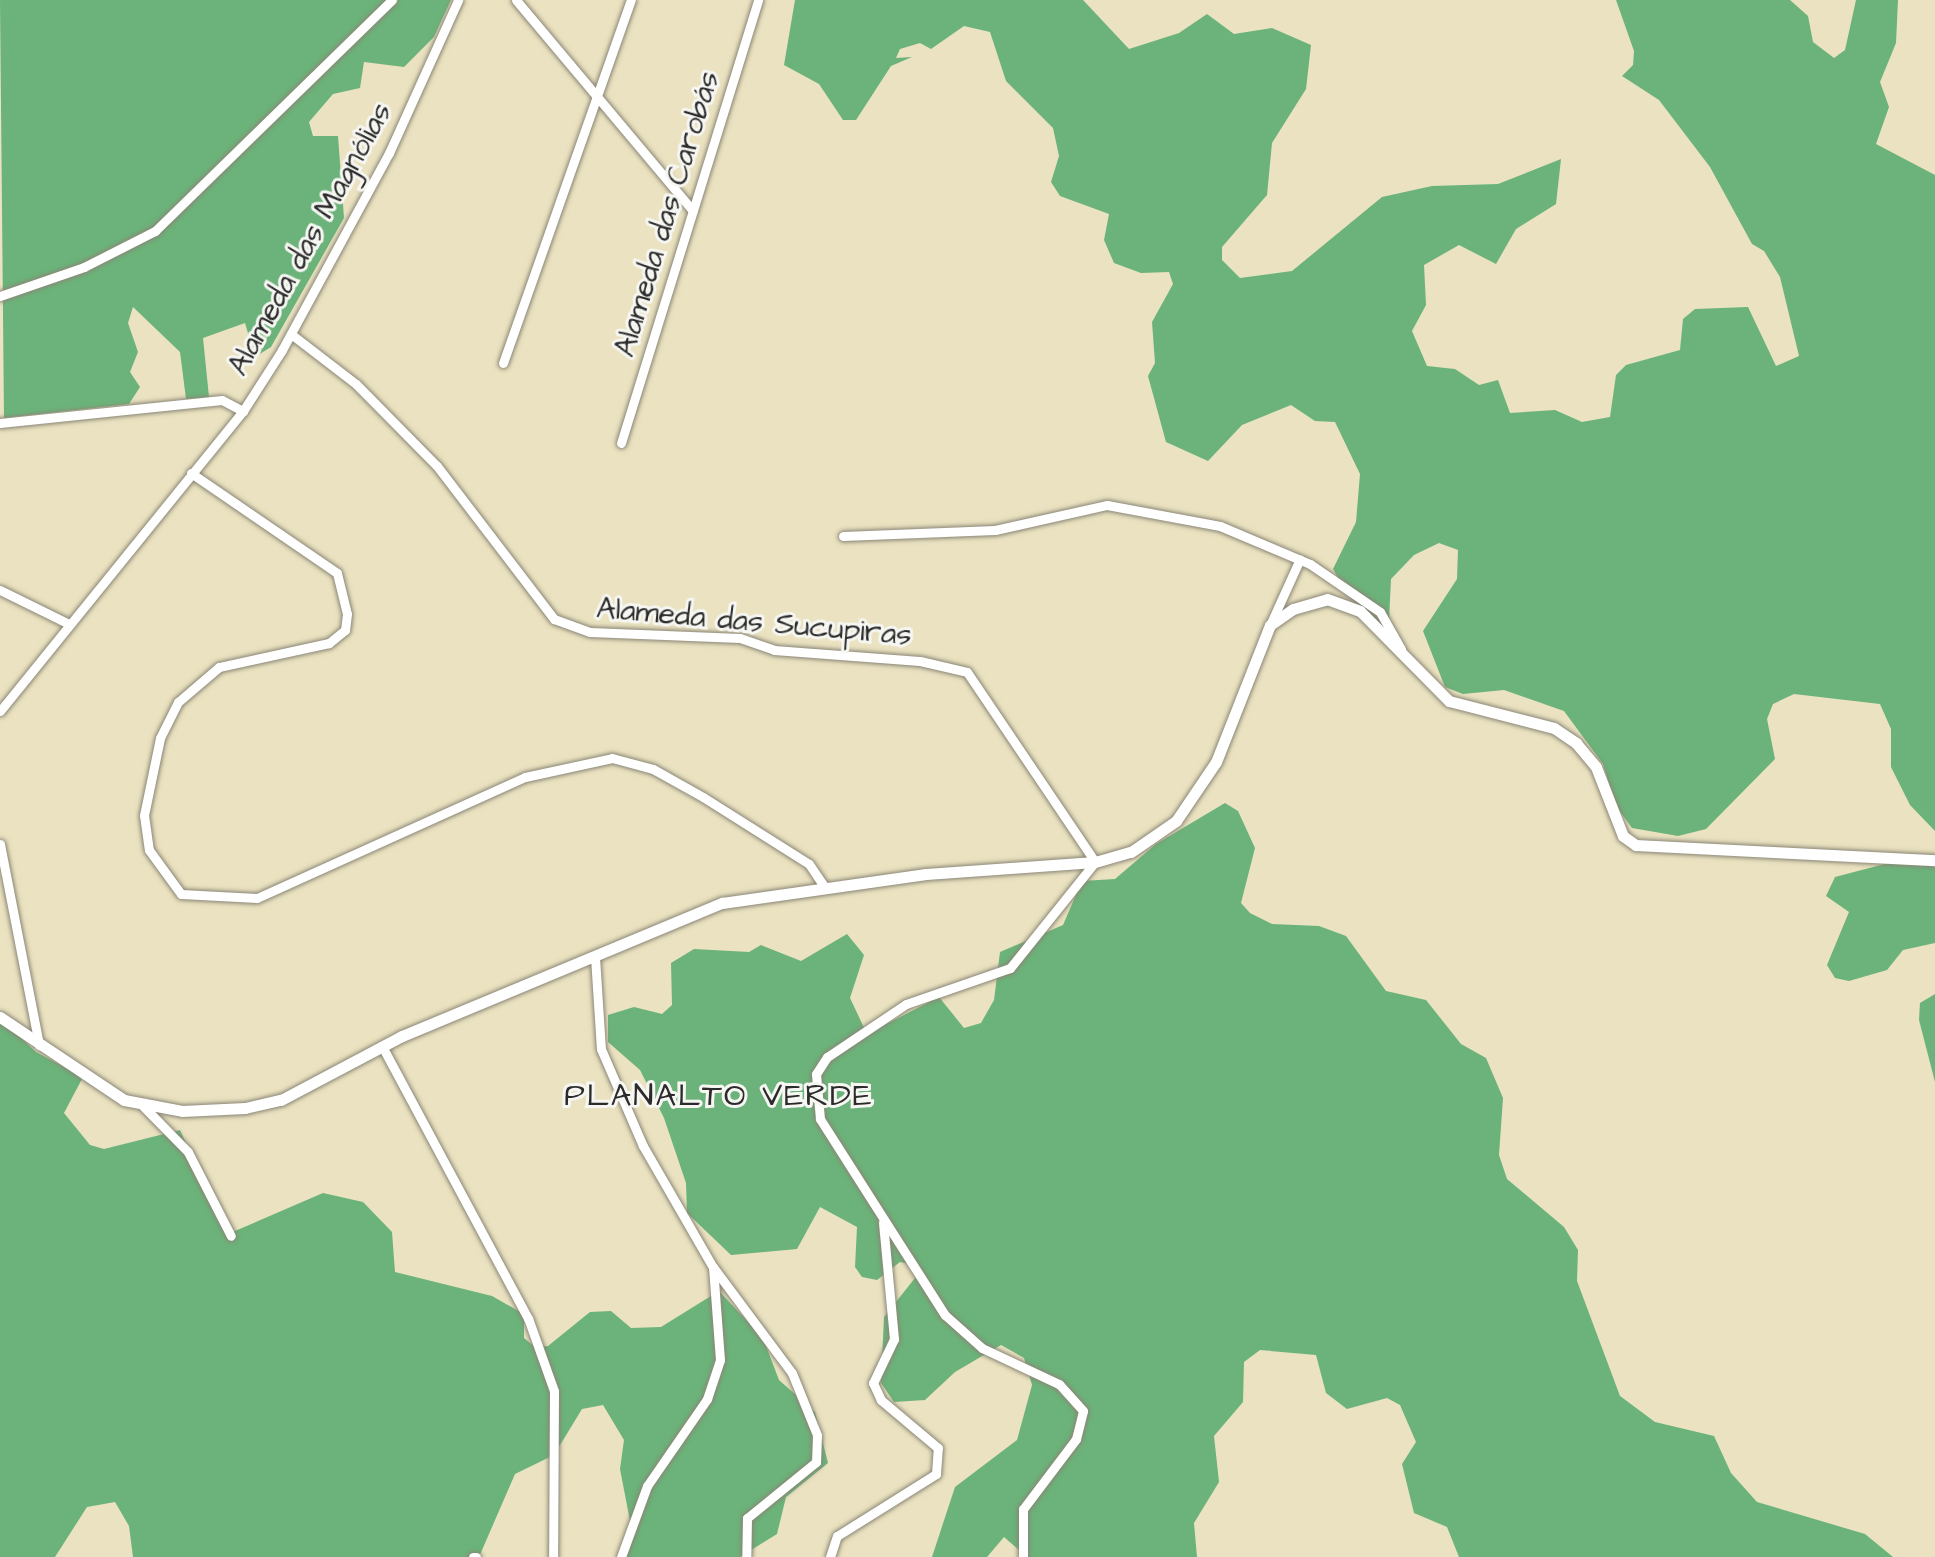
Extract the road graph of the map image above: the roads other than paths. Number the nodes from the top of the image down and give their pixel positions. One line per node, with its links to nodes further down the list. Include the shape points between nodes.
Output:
1 (392, 0): 8 (street, via 276,120 136,244)
2 (458, 0): 9 (street, Alameda das Magnólias, via 389,153)
3 (516, 0): 6 (street)
4 (631, 0): 6 (street)
5 (758, 0): 7 (street, Alameda das Carobás)
6 (597, 97): 7 (street); 10 (street)
7 (693, 211): 13 (street, Alameda das Carobás)
8 (0, 296)
9 (291, 334): 11 (street, Alameda das Magnólias); 24 (street, Alameda das Sucupiras, via 356,384 437,466 554,619 590,632 740,638 774,650 920,661 967,672)
10 (503, 363)
11 (243, 411): 12 (street, via 222,400); 14 (street, Alameda das Magnólias)
12 (0, 423)
13 (621, 443)
14 (191, 473): 18 (street, Alameda das Magnólias); 25 (street, via 337,573 347,614 345,630 329,643 219,667 178,702 160,738 144,815 149,850 181,894 257,898 525,777 612,758 653,769 703,797 809,864)
15 (843, 536): 16 (street, via 995,530 1118,506 1240,532)
16 (1300, 559): 19 (street); 20 (street, via 1380,612)
17 (0, 590): 18 (street)
18 (69, 624): 21 (street, Alameda das Magnólias)
19 (1270, 625): 20 (street, via 1327,599 1360,611); 24 (street, via 1216,762 1176,821 1131,852)
20 (1408, 663): 23 (street, via 1449,701 1554,728 1576,743 1596,767 1623,836 1636,845)
21 (0, 711)
22 (0, 844): 28 (street)
23 (1935, 860)
24 (1095, 862): 25 (street); 31 (street, via 1010,968 906,1004 821,1063 820,1119)
25 (824, 886): 26 (street, via 696,911)
26 (595, 957): 29 (street); 33 (street, via 601,1049 643,1146)
27 (0, 1017): 28 (street)
28 (39, 1045): 30 (street)
29 (382, 1046): 30 (street, via 281,1100 198,1111); 35 (street, via 528,1318 554,1391)
30 (143, 1106): 32 (street, via 188,1152)
31 (881, 1216): 39 (street, via 894,1339 873,1383 881,1400 938,1448 936,1474 837,1536); 40 (street, via 966,1337 1059,1384 1083,1411 1076,1439 1023,1509)
32 (231, 1236)
33 (713, 1267): 34 (street, via 792,1373 817,1435 816,1462 747,1518); 36 (street, via 720,1360 707,1399 647,1486)
34 (746, 1545): 37 (street); 38 (street)
35 (553, 1557)
36 (621, 1557)
37 (746, 1557)
38 (755, 1557)
39 (830, 1557)
40 (1023, 1557)

